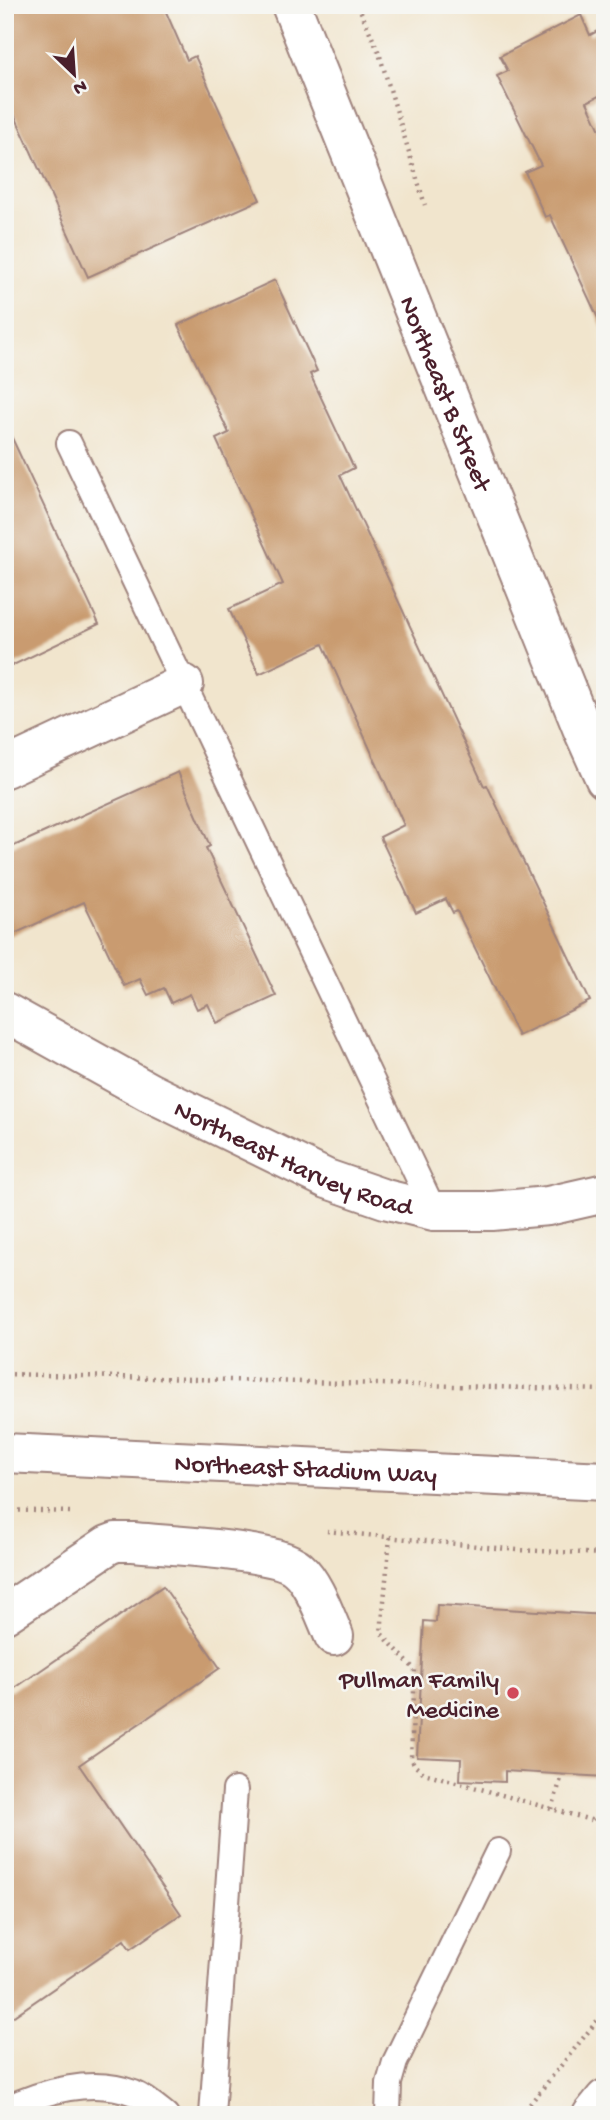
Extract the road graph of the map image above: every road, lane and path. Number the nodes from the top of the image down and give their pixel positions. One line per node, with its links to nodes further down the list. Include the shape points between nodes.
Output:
1 (292, 5): 6 (street, Northeast B Street)
2 (358, 5): 3 (path, via 379,53)
3 (425, 206)
4 (69, 443): 5 (lane)
5 (184, 684): 7 (street); 11 (lane)
6 (593, 722): 8 (street, Northeast B Street)
7 (5, 768)
8 (605, 779)
9 (5, 1012): 11 (street, Northeast Harvey Road, via 149,1092 327,1180)
10 (605, 1193): 11 (street, Northeast Harvey Road, via 548,1206)
11 (434, 1211)
12 (5, 1374): 13 (path)
13 (605, 1390)
14 (5, 1452): 15 (street, Northeast Stadium Way)
15 (605, 1481)
16 (390, 1537): 22 (path, via 381,1633 415,1670 411,1758 415,1766 424,1773)
17 (5, 1614): 18 (street, via 108,1545 133,1542 265,1555 291,1563 306,1577)
18 (334, 1636)
19 (562, 1775): 22 (path)
20 (235, 1790): 30 (lane)
21 (605, 1797): 23 (path)
22 (552, 1809): 23 (path)
23 (595, 1821): 24 (path)
24 (605, 1824)
25 (498, 1851): 31 (lane, via 394,2062)
26 (605, 2011): 32 (path)
27 (605, 2099): 33 (street)
28 (5, 2109): 29 (lane, via 47,2094 94,2086 135,2093)
29 (166, 2115)
30 (212, 2115)
31 (388, 2115)
32 (521, 2115)
33 (592, 2115)

